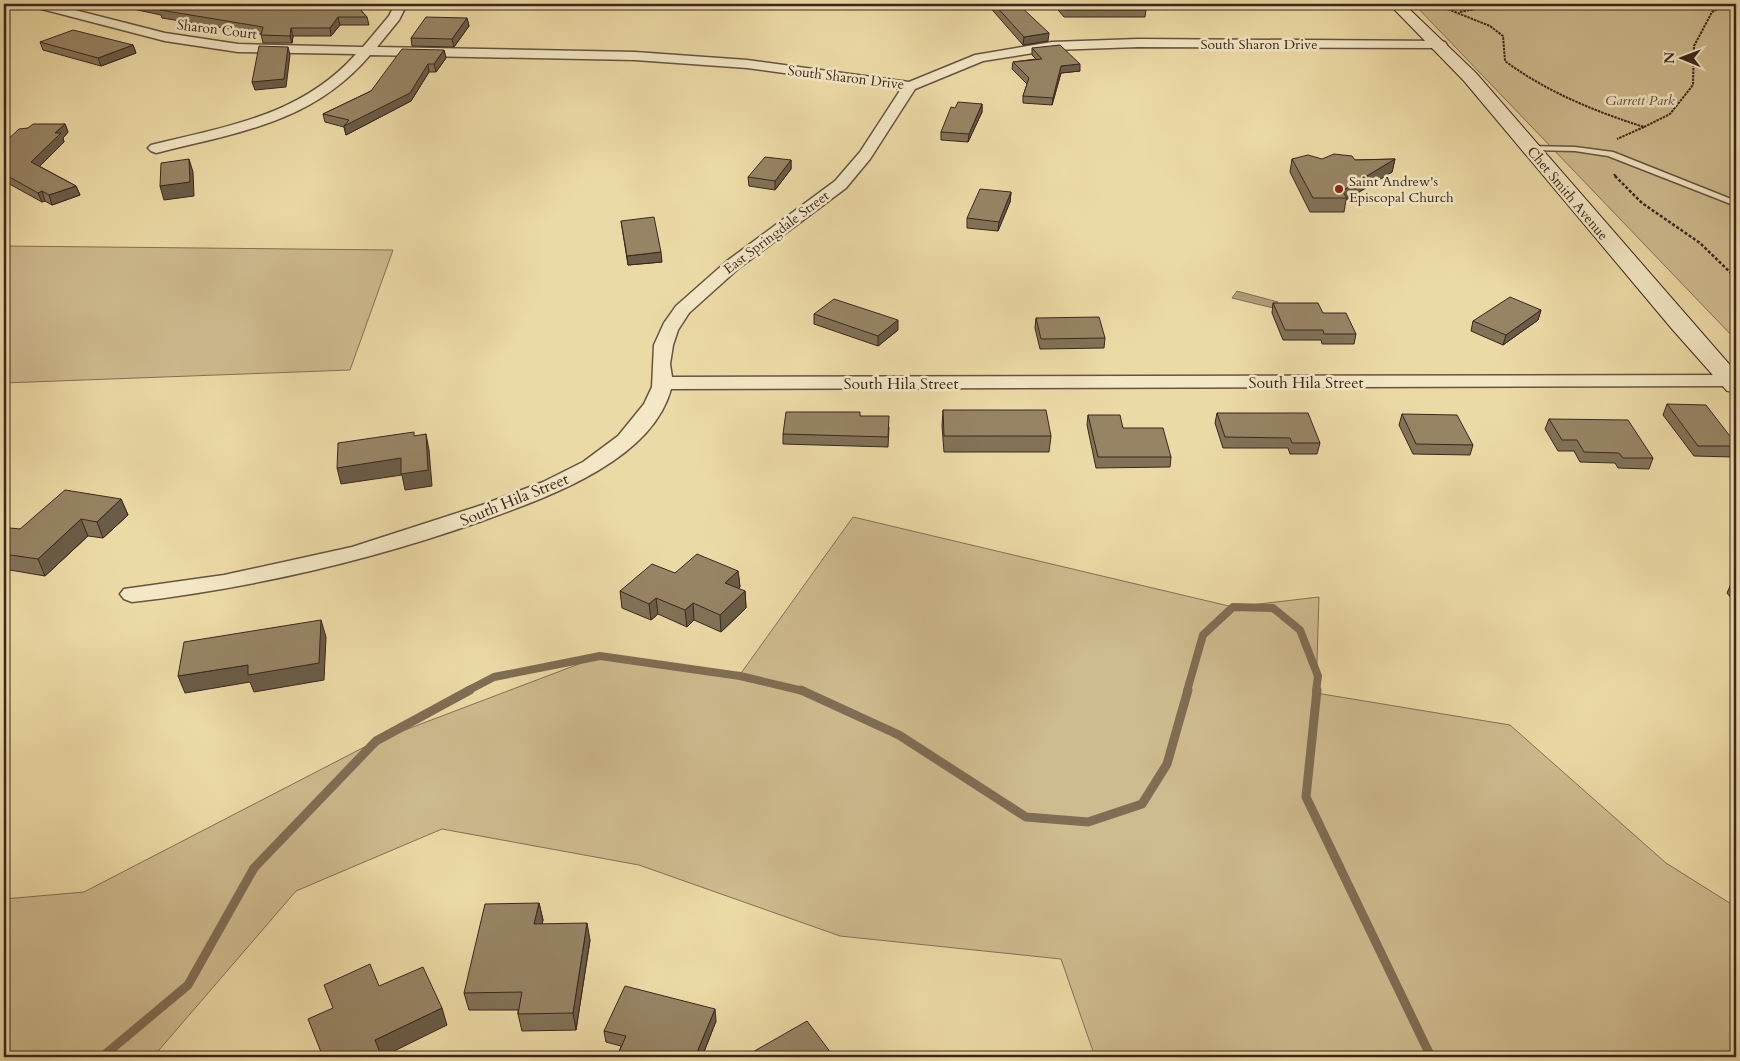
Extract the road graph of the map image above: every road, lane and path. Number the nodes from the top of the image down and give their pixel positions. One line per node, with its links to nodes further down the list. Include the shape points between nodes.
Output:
1 (38, 4): 14 (street, Sharon Court, via 202,44 273,50)
2 (401, 4): 14 (street, via 397,14)
3 (1396, 4): 13 (street, Chet Smith Avenue)
4 (1435, 4): 10 (path)
5 (1599, 4): 9 (path)
6 (1704, 4): 8 (path); 11 (path)
7 (1727, 4): 8 (path)
8 (1723, 5): 11 (path)
9 (1467, 8): 10 (path); 12 (path)
10 (1450, 9): 12 (path)
11 (1716, 10): 16 (path, via 1694,46 1693,85 1670,114)
12 (1460, 12): 16 (path, via 1503,36 1505,61 1520,74)
13 (1440, 45): 15 (street, South Sharon Drive, via 1130,43 1052,46 980,58); 18 (street, Chet Smith Avenue)
14 (367, 51): 15 (street, South Sharon Drive, via 644,56 747,64); 17 (street, via 330,87 300,104 247,125)
15 (910, 86): 22 (street, East Springdale Street, via 847,178 743,256 686,305 664,341 660,360)
16 (1644, 127): 19 (path, via 1617,138)
17 (156, 148)
18 (1530, 148): 19 (lane); 23 (street, Chet Smith Avenue)
19 (1610, 154): 20 (lane); 21 (path, via 1608,166 1629,193 1694,239)
20 (1736, 204)
21 (1736, 278)
22 (663, 383): 23 (street, South Hila Street); 24 (street, South Hila Street, via 642,424 625,441 603,458 556,484 443,527 355,554 196,588)
23 (1734, 384)
24 (132, 594)

